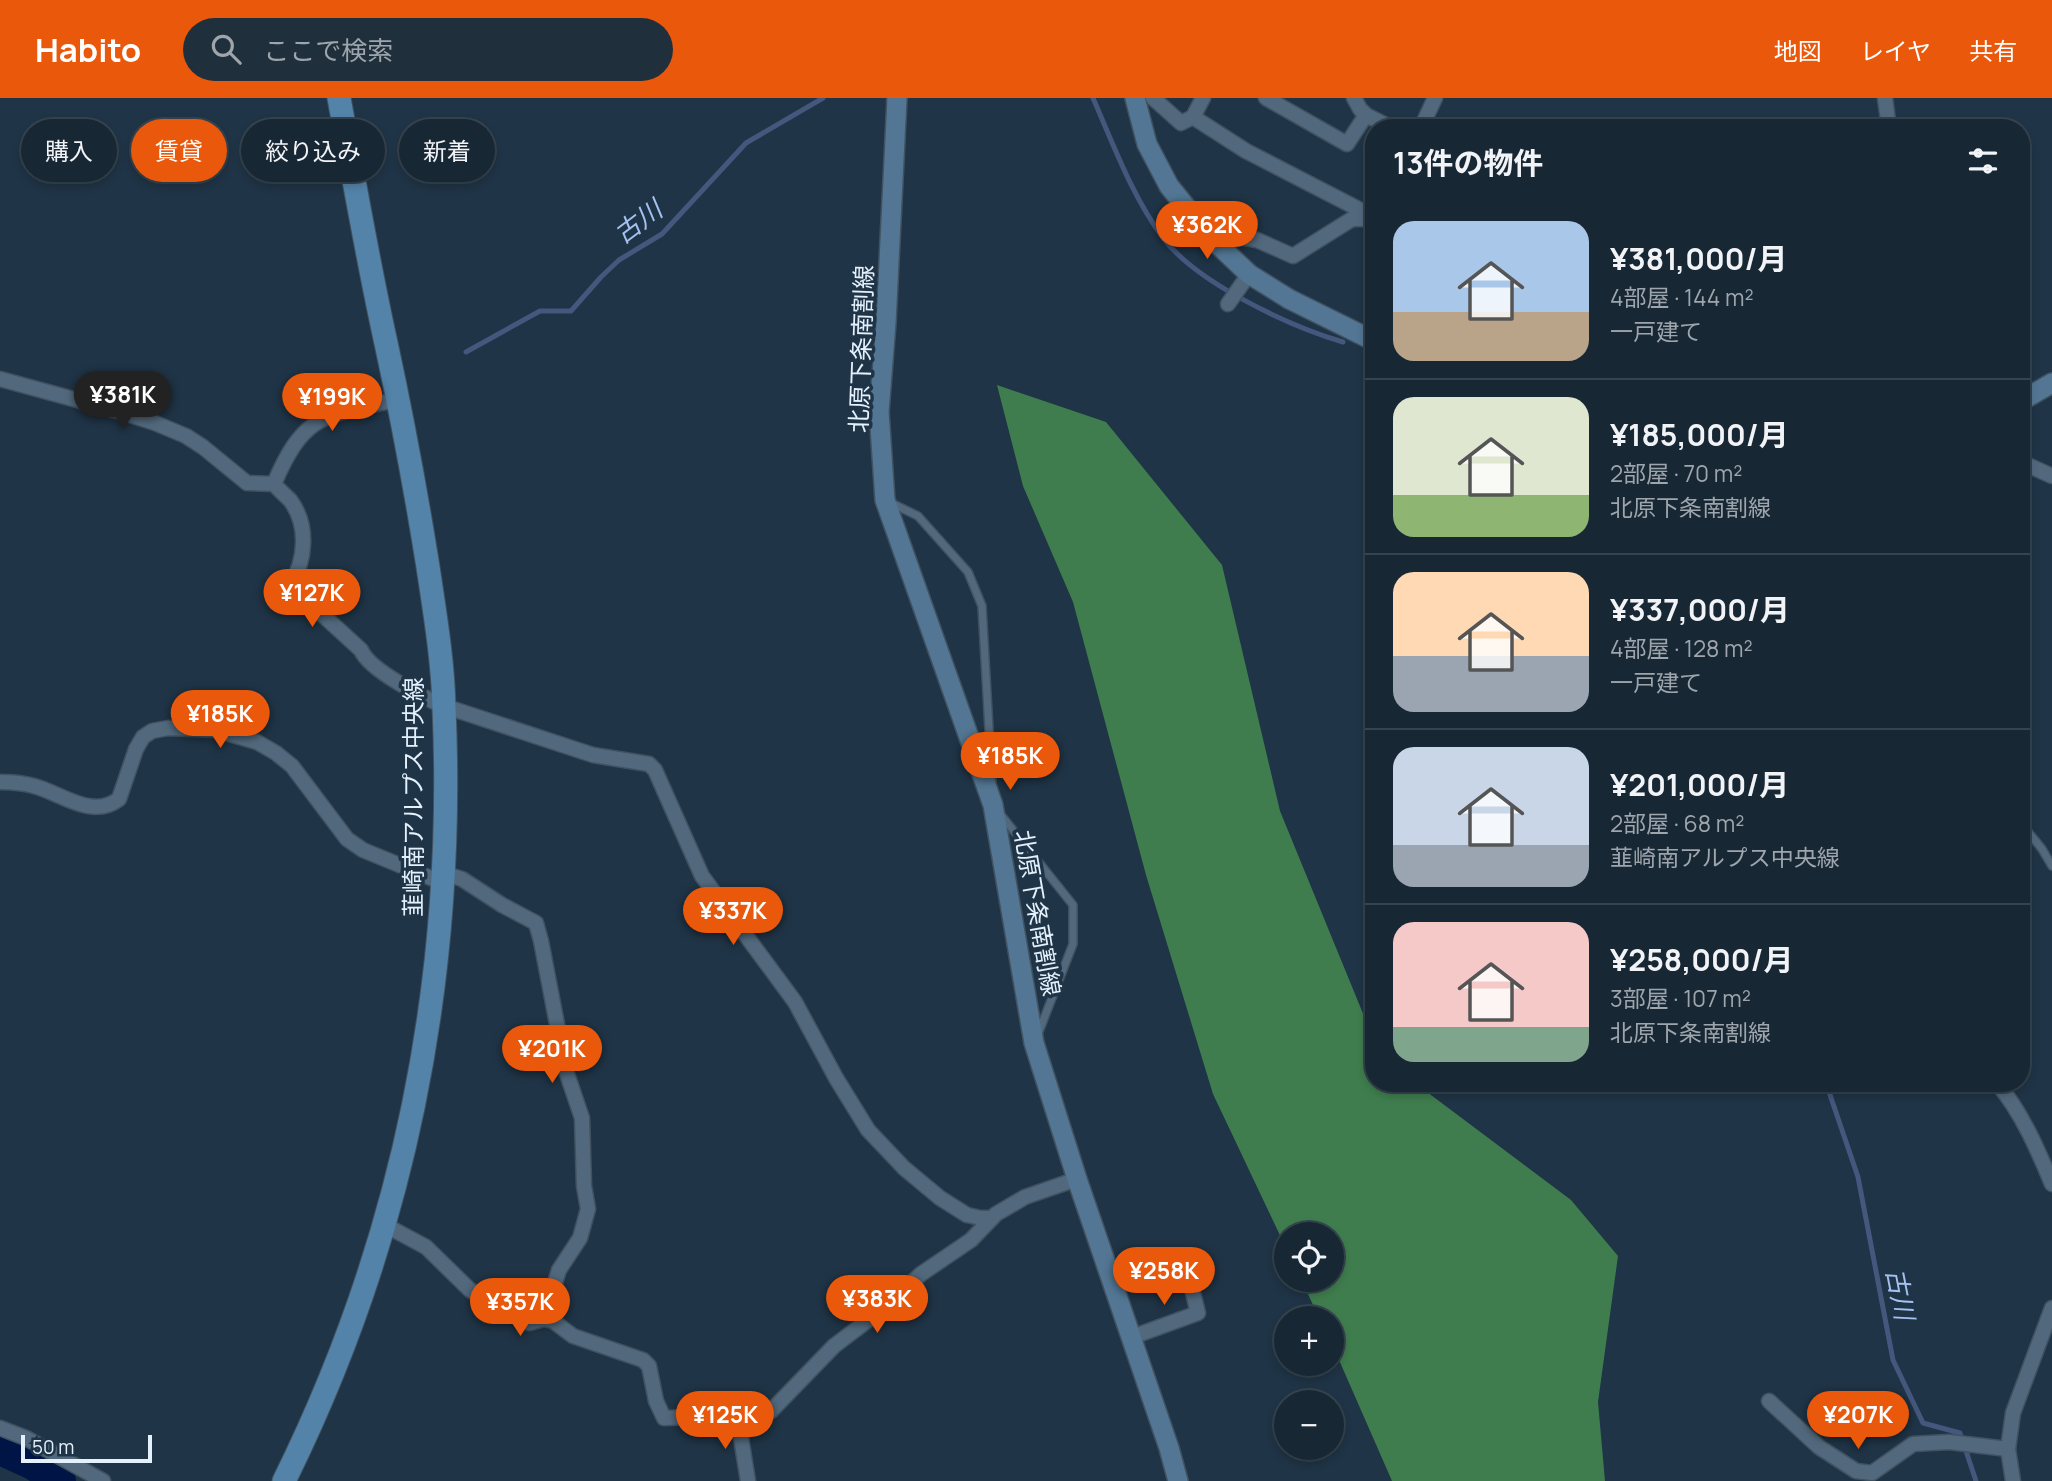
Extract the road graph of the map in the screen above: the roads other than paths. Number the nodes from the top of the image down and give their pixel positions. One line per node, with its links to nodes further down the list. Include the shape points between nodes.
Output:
1 (338, 98): 24 (main road, 韮崎南アルプス中央線)
2 (897, 98): 28 (main road, 北原下条南割線, via 879,412)
3 (1135, 98): 17 (main road, via 1147,144 1169,186)
4 (1153, 98): 11 (street, via 1181,123)
5 (1203, 98): 11 (street)
6 (1266, 98): 10 (street, via 1347,144)
7 (1354, 98): 10 (street)
8 (1435, 98): 13 (street)
9 (1885, 98): 14 (street)
10 (1366, 115): 12 (street)
11 (1193, 117): 15 (street, via 1246,151)
12 (1374, 119)
13 (1426, 119)
14 (1888, 119)
15 (1365, 213)
16 (1365, 218): 17 (street, via 1352,219 1293,256 1257,240)
17 (1211, 238): 18 (main road)
18 (1246, 279): 19 (street); 20 (main road)
19 (1228, 304)
20 (1365, 337)
21 (0, 379): 27 (street, via 155,423 203,447 247,483)
22 (2052, 383): 23 (main road)
23 (2030, 396)
24 (398, 400): 27 (street, via 327,416 313,424 291,448); 29 (main road, 韮崎南アルプス中央線, via 437,627)
25 (2030, 466): 26 (street)
26 (2052, 476)
27 (274, 484): 29 (street, via 291,501 304,543 299,573 290,586 364,657 402,685)
28 (885, 500): 31 (main road, 北原下条南割線); 31 (lane, via 918,516 968,572 982,606)
29 (444, 706): 34 (main road, 韮崎南アルプス中央線); 39 (street, via 593,755 649,764 702,876 795,1002 868,1130 940,1198 967,1215)
30 (0, 782): 34 (street, via 34,786 87,807 101,807 119,799 143,737 168,728 216,730 257,742 292,766 347,839 363,850)
31 (993, 805): 35 (main road, 北原下条南割線); 35 (lane, via 1073,905 1073,944)
32 (2030, 834): 33 (lane)
33 (2052, 866)
34 (443, 878): 40 (main road, 韮崎南アルプス中央線, via 425,1048); 43 (street, via 462,879 536,923 541,941 566,1071 582,1118 587,1209 580,1238 554,1286)
35 (1034, 1043): 37 (main road, 北原下条南割線)
36 (2004, 1092): 38 (street, via 2033,1139)
37 (1077, 1179): 39 (street, via 1025,1197); 44 (main road, 北原下条南割線)
38 (2052, 1184)
39 (992, 1218): 46 (street, via 971,1240 921,1274 834,1346 771,1411)
40 (385, 1225): 43 (street, via 426,1247 489,1302 529,1323); 50 (main road, 韮崎南アルプス中央線, via 339,1360)
41 (1188, 1273): 44 (street, via 1198,1313)
42 (2052, 1308): 48 (street, via 2013,1413)
43 (553, 1321): 46 (street, via 573,1336 643,1360 649,1366 664,1418)
44 (1132, 1337): 52 (main road, 北原下条南割線)
45 (1769, 1401): 48 (street, via 1819,1447 1856,1471 1872,1472 1913,1444 1949,1442)
46 (744, 1423): 51 (street, via 741,1438)
47 (0, 1428): 49 (street)
48 (2008, 1449): 53 (street)
49 (103, 1481)
50 (284, 1481)
51 (748, 1481)
52 (1178, 1481)
53 (2013, 1481)

